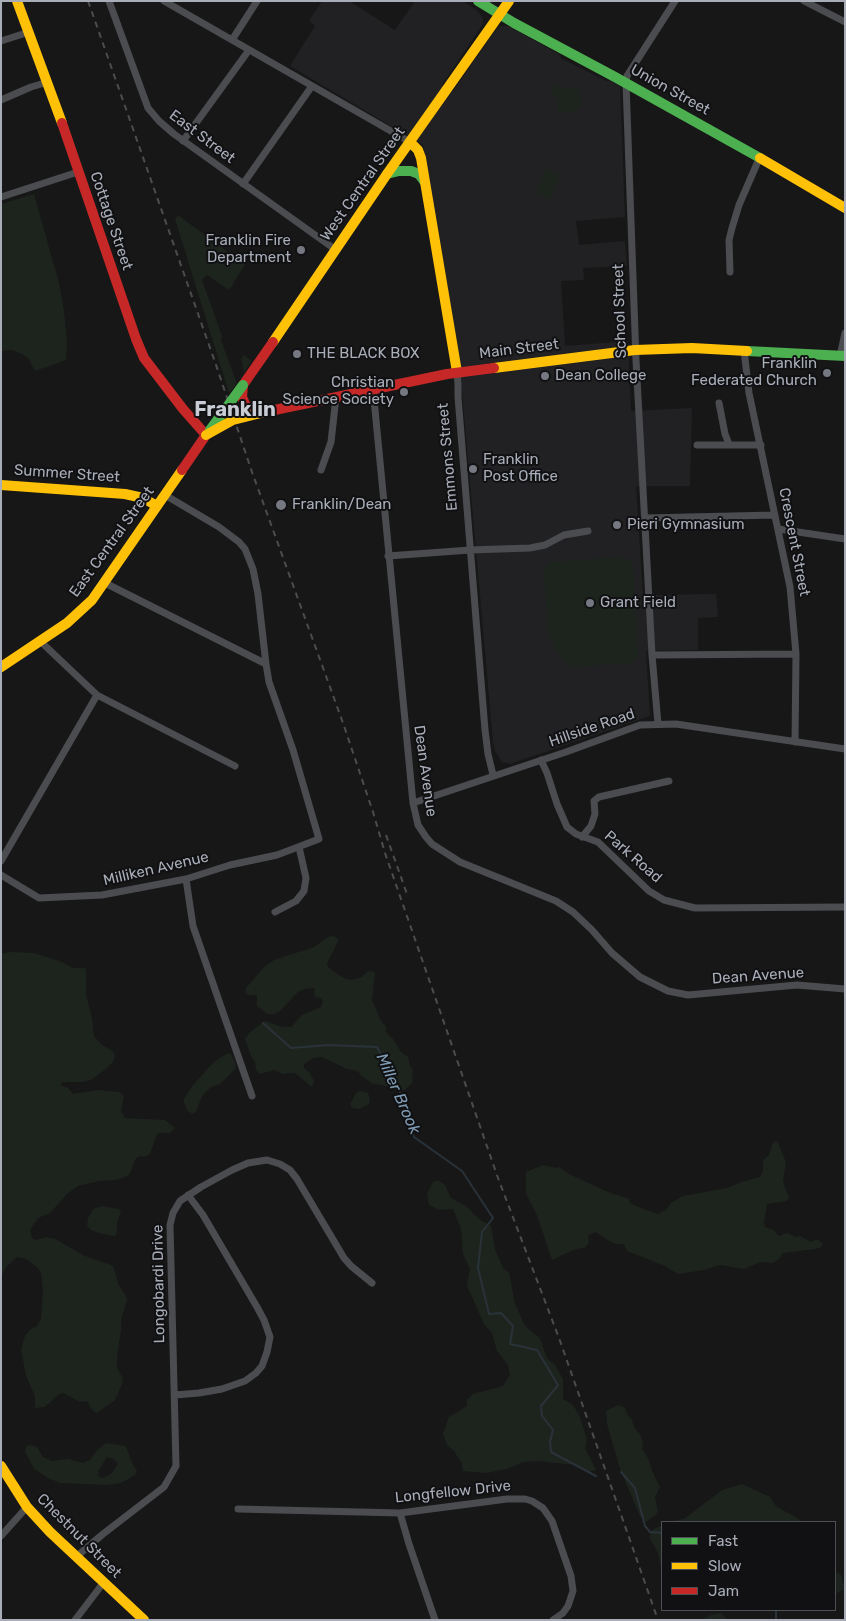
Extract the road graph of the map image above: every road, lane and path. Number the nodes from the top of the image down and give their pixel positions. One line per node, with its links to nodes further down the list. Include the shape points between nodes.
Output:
1 (17, 1): 11 (main road, Cottage Street)
2 (108, 1): 19 (street, East Street, via 148,108)
3 (164, 1): 12 (street)
4 (257, 1): 12 (street)
5 (478, 1): 9 (main road, Union Street)
6 (509, 1): 9 (main road, West Central Street)
7 (675, 1): 16 (street, School Street, via 627,76)
8 (804, 1): 10 (street)
9 (500, 14): 16 (main road, Union Street); 20 (main road, West Central Street)
10 (845, 22)
11 (29, 32): 13 (street); 15 (main road, Cottage Street)
12 (232, 40): 14 (street)
13 (1, 41)
14 (249, 50): 17 (street); 19 (street)
15 (48, 82): 18 (street); 22 (main road, Cottage Street)
16 (626, 83): 21 (main road, Union Street); 31 (street, School Street)
17 (312, 86): 20 (street); 25 (street)
18 (1, 100)
19 (183, 141): 25 (street, East Street)
20 (410, 142): 23 (main road, West Central Street); 24 (main road, Emmons Street, via 419,153)
21 (759, 159): 27 (main road, Union Street); 29 (street, via 732,228)
22 (78, 172): 26 (street); 40 (main road, Cottage Street, via 144,358)
23 (387, 174): 24 (main road, via 411,171); 28 (main road, West Central Street)
24 (425, 181): 34 (main road, Emmons Street)
25 (243, 184): 28 (street, East Street)
26 (1, 197)
27 (845, 208)
28 (336, 250): 35 (main road, West Central Street)
29 (730, 272)
30 (845, 333): 33 (street)
31 (635, 350): 32 (main road, Main Street); 34 (main road, Main Street); 49 (street, School Street)
32 (744, 350): 33 (main road, Main Street); 43 (street, Crescent Street)
33 (843, 356)
34 (457, 372): 36 (main road, Main Street); 53 (street, Emmons Street)
35 (243, 384): 39 (main road, bridge, via 242,398 246,406); 40 (main road, West Central Street, bridge)
36 (373, 389): 37 (main road, Main Street); 54 (street, Dean Avenue)
37 (336, 397): 39 (main road, Main Street); 44 (street, via 331,442)
38 (718, 404): 41 (street)
39 (265, 412): 40 (main road, Main Street, bridge, via 233,420)
40 (206, 435): 46 (main road, East Central Street)
41 (729, 444): 42 (street); 43 (street)
42 (698, 445)
43 (761, 445): 48 (street, Crescent Street)
44 (321, 470)
45 (1, 485): 47 (main road, Summer Street, via 126,494)
46 (165, 495): 47 (main road, East Central Street); 59 (street, via 219,527 245,549 258,594)
47 (157, 506): 55 (main road, East Central Street)
48 (775, 515): 49 (street); 50 (street, Crescent Street)
49 (646, 518): 58 (street, School Street)
50 (778, 529): 52 (street); 57 (street, Crescent Street, via 790,587)
51 (588, 531): 53 (street, via 564,534 545,546)
52 (845, 539)
53 (470, 550): 54 (street); 67 (street, Emmons Street, via 485,730)
54 (388, 556): 69 (street, Dean Avenue)
55 (105, 582): 56 (main road, East Central Street, via 80,613); 59 (street)
56 (40, 641): 60 (main road, East Central Street); 61 (street)
57 (796, 654): 58 (street); 63 (street, Crescent Street)
58 (652, 655): 62 (street, School Street)
59 (266, 664): 71 (street, Milliken Avenue, via 319,839)
60 (1, 667)
61 (97, 695): 66 (street); 72 (street)
62 (658, 724): 63 (street, Hillside Road); 65 (street, Hillside Road, via 640,725)
63 (795, 742): 64 (street, Hillside Road)
64 (845, 749)
65 (541, 760): 67 (street, Hillside Road); 70 (street, Park Road, via 567,827)
66 (235, 766)
67 (493, 776): 69 (street, Hillside Road)
68 (669, 781): 70 (street, via 600,797 594,801 595,814)
69 (413, 803): 77 (street, Dean Avenue, via 418,825 436,846 460,862 556,901 573,912 640,977 668,991 688,995 797,985)
70 (582, 837): 75 (street, Park Road, via 598,842 649,891 664,900 695,908)
71 (299, 847): 74 (street, Milliken Avenue); 76 (street, via 306,878 304,891 296,901)
72 (1, 861)
73 (1, 875): 74 (street, Milliken Avenue, via 40,898 48,899 102,895)
74 (186, 879): 78 (street, via 193,926)
75 (845, 906)
76 (275, 912)
77 (845, 990)
78 (252, 1096)
79 (188, 1195): 80 (street, Longobardi Drive, via 248,1163 266,1160 280,1164 297,1179 344,1258); 81 (street, Longobardi Drive, via 176,1207 170,1225); 81 (street, via 257,1307 270,1337 262,1366 245,1381 222,1389)
80 (372, 1283)
81 (175, 1395): 87 (street, Longobardi Drive, via 177,1459 169,1480)
82 (1, 1466): 83 (main road, Chestnut Street)
83 (27, 1507): 86 (street); 87 (main road, Chestnut Street)
84 (238, 1509): 85 (street, Longfellow Drive)
85 (400, 1513): 91 (street); 92 (street, Longfellow Drive, via 507,1499 525,1499 543,1508 552,1521 573,1591 563,1613)
86 (1, 1536)
87 (76, 1557): 88 (main road, Chestnut Street)
88 (104, 1582): 89 (street); 90 (main road, Chestnut Street)
89 (75, 1620)
90 (144, 1620)
91 (435, 1620)
92 (553, 1620)

